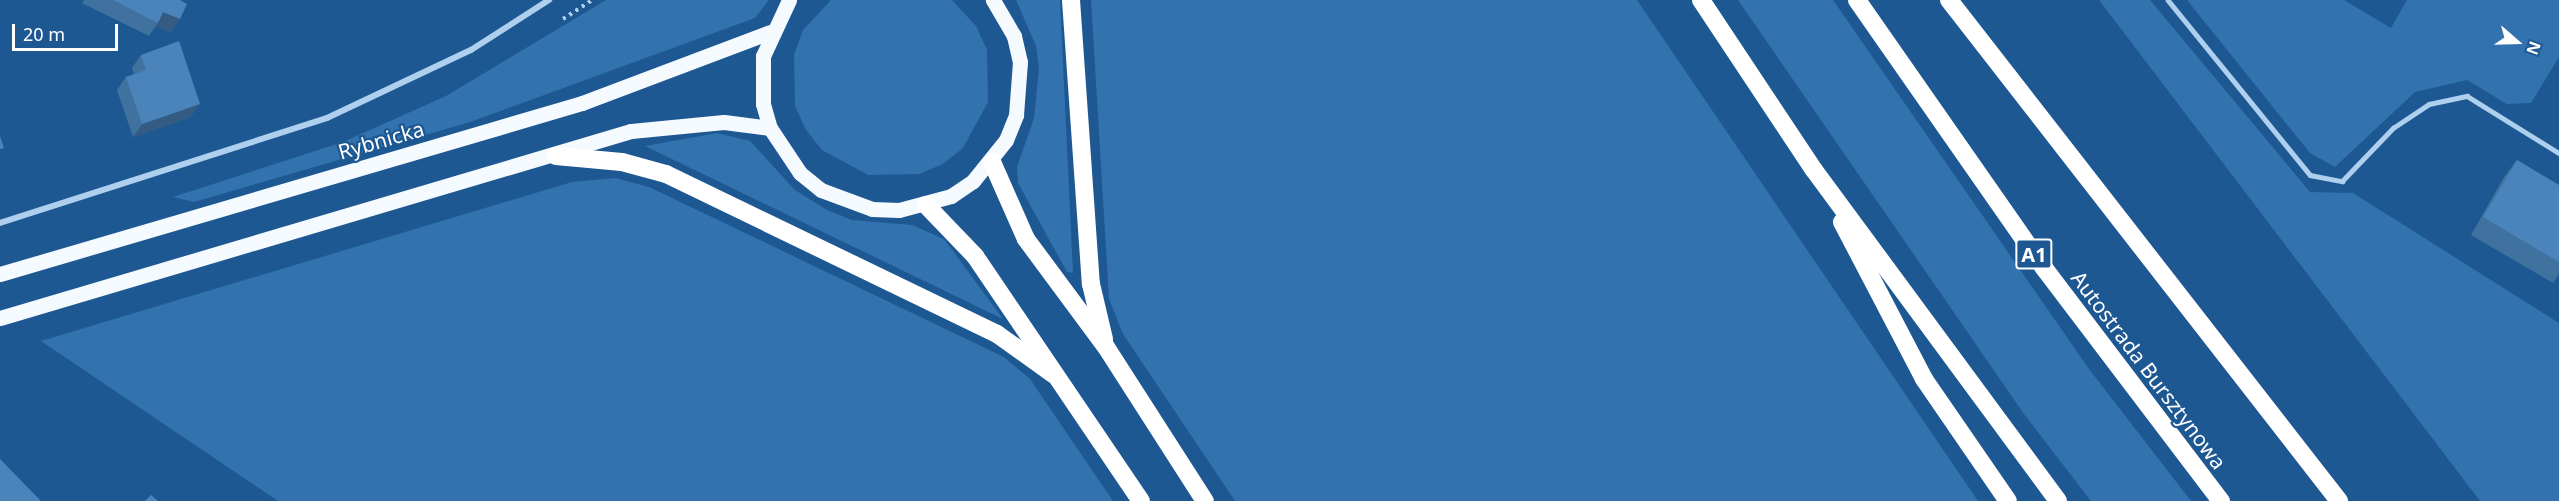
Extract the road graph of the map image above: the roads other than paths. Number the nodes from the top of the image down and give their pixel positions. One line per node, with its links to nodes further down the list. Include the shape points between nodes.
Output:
1 (549, 0): 16 (street, Rybnicka, via 471,50 327,118)
2 (789, 0): 9 (main road)
3 (993, 0): 13 (main road, via 1014,36 1021,88 1016,115)
4 (1071, 0): 19 (highway, via 1091,284)
5 (1701, 0): 14 (highway)
6 (1857, 0): 25 (highway, Autostrada Bursztynowa / A1, via 2044,268)
7 (1949, 0): 26 (highway)
8 (2168, 0): 11 (lane, via 2310,175 2342,181 2393,128 2428,104 2467,96)
9 (770, 32): 10 (main road, via 761,80); 17 (main road, Rybnicka, via 582,102)
10 (770, 128): 12 (main road, via 724,122 631,131); 15 (main road, via 800,173 829,194 872,209)
11 (2559, 153)
12 (556, 156): 18 (main road); 20 (highway, via 622,162 666,174 997,334)
13 (992, 162): 15 (main road, via 973,181); 19 (highway, via 1026,239)
14 (1814, 170): 23 (highway, via 1924,379); 24 (highway)
15 (926, 205): 20 (highway, via 975,256)
16 (0, 223)
17 (0, 274)
18 (0, 318)
19 (1106, 347): 22 (highway)
20 (1053, 374): 21 (highway)
21 (1141, 501)
22 (1205, 501)
23 (2007, 501)
24 (2058, 501)
25 (2221, 501)
26 (2339, 501)

